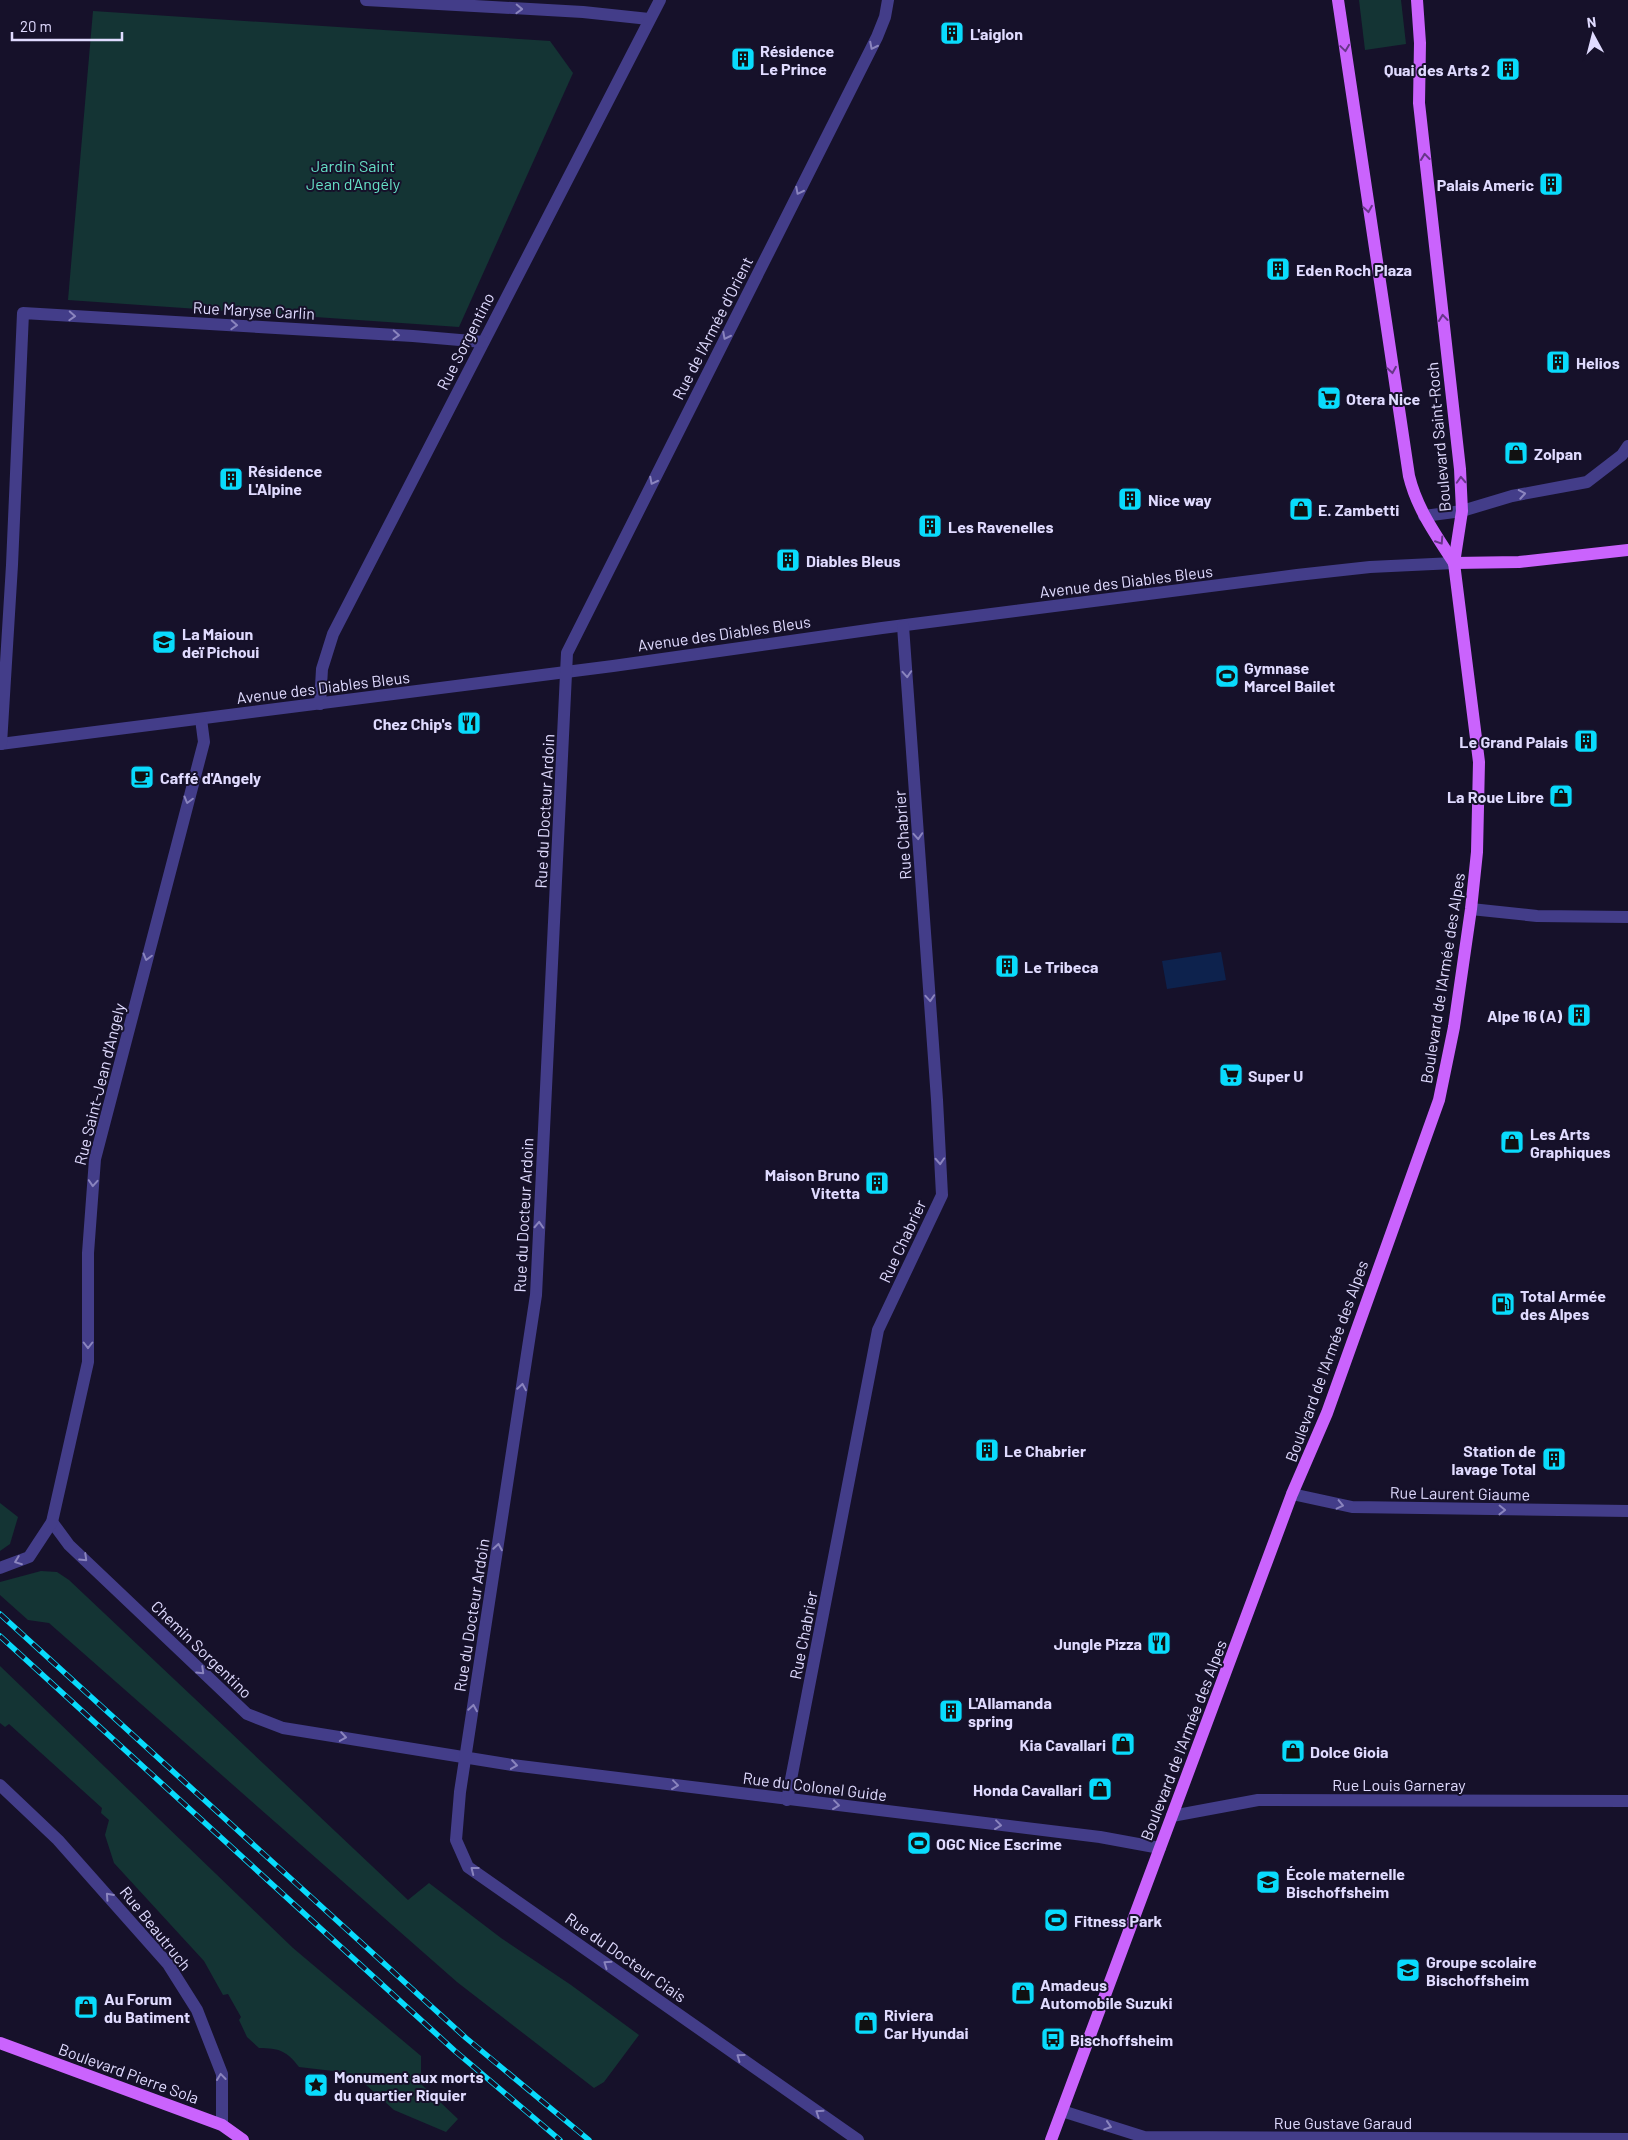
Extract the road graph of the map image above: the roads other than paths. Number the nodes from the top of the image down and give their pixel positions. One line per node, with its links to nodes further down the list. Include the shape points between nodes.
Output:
1 (366, 0): 6 (street, one-way to 6, via 583,12)
2 (660, 0): 6 (street, Rue Sorgentino)
3 (888, 0): 14 (street, Rue de l'Armée d'Orient, one-way to 14, via 873,46 577,631 567,653)
4 (1338, 0): 10 (main road, Boulevard Saint-Roch, one-way to 10, via 1403,443 1413,492)
5 (1417, 0): 9 (main road, Boulevard Saint-Roch, one-way to 5, via 1420,103)
6 (649, 19): 7 (street, Rue Sorgentino)
7 (483, 342): 15 (street, Rue Sorgentino, via 333,634 322,669); 17 (street, Rue Maryse Carlin, one-way to 7, via 23,313)
8 (1628, 446): 9 (street, one-way to 8, via 1512,496 1587,482 1622,455)
9 (1462, 511): 10 (street); 12 (main road, Boulevard Saint-Roch)
10 (1424, 516): 12 (main road, Boulevard Saint-Roch, one-way to 12)
11 (1628, 550): 12 (main road, via 1519,562)
12 (1454, 563): 13 (street, Avenue des Diables Bleus, via 1370,566); 18 (main road, Boulevard de l'Armée des Alpes, via 1480,762 1477,852)
13 (903, 626): 14 (street, Avenue des Diables Bleus); 26 (street, Rue Chabrier, one-way to 26, via 942,1195 878,1330)
14 (566, 671): 15 (street, Avenue des Diables Bleus); 24 (street, Rue du Docteur Ardoin, one-way to 14, via 536,1295)
15 (320, 704): 16 (street, Avenue des Diables Bleus)
16 (201, 719): 17 (street, Avenue des Diables Bleus); 22 (street, Rue Saint-Jean d'Angely, one-way to 22, via 204,742 94,1159 88,1253 88,1362)
17 (0, 744)
18 (1471, 909): 19 (street, via 1537,916); 20 (main road, Boulevard de l'Armée des Alpes, via 1454,1027 1439,1100 1328,1413)
19 (1628, 917)
20 (1292, 1494): 21 (street, Rue Laurent Giaume, one-way to 21, via 1352,1507); 28 (main road, Boulevard de l'Armée des Alpes)
21 (1628, 1511)
22 (52, 1522): 23 (street, one-way to 23, via 29,1557); 24 (street, Chemin Sorgentino, one-way to 24, via 69,1545 247,1714 283,1728)
23 (0, 1568)
24 (466, 1756): 26 (street, Rue du Colonel Guide, one-way to 26); 36 (street, Rue du Docteur Ciais, one-way to 24, via 468,1867 456,1840)
25 (0, 1785): 32 (street, Rue Beautruch, one-way to 25, via 222,2074 197,2010 168,1964 58,1840)
26 (787, 1800): 29 (street, Rue du Colonel Guide, one-way to 29, via 1100,1837)
27 (1628, 1801): 28 (street, Rue Louis Garneray, via 1258,1800)
28 (1172, 1816): 29 (main road, Boulevard de l'Armée des Alpes)
29 (1160, 1848): 31 (main road, Boulevard de l'Armée des Alpes)
30 (0, 2044): 32 (main road, Boulevard Pierre Sola)
31 (1062, 2111): 33 (street, Rue Gustave Garaud, one-way to 33, via 1144,2137); 37 (main road, Boulevard de l'Armée des Alpes)
32 (222, 2125): 34 (main road); 35 (main road, Boulevard Pierre Sola)
33 (1628, 2139)
34 (228, 2140)
35 (243, 2140)
36 (858, 2140)
37 (1051, 2140)

